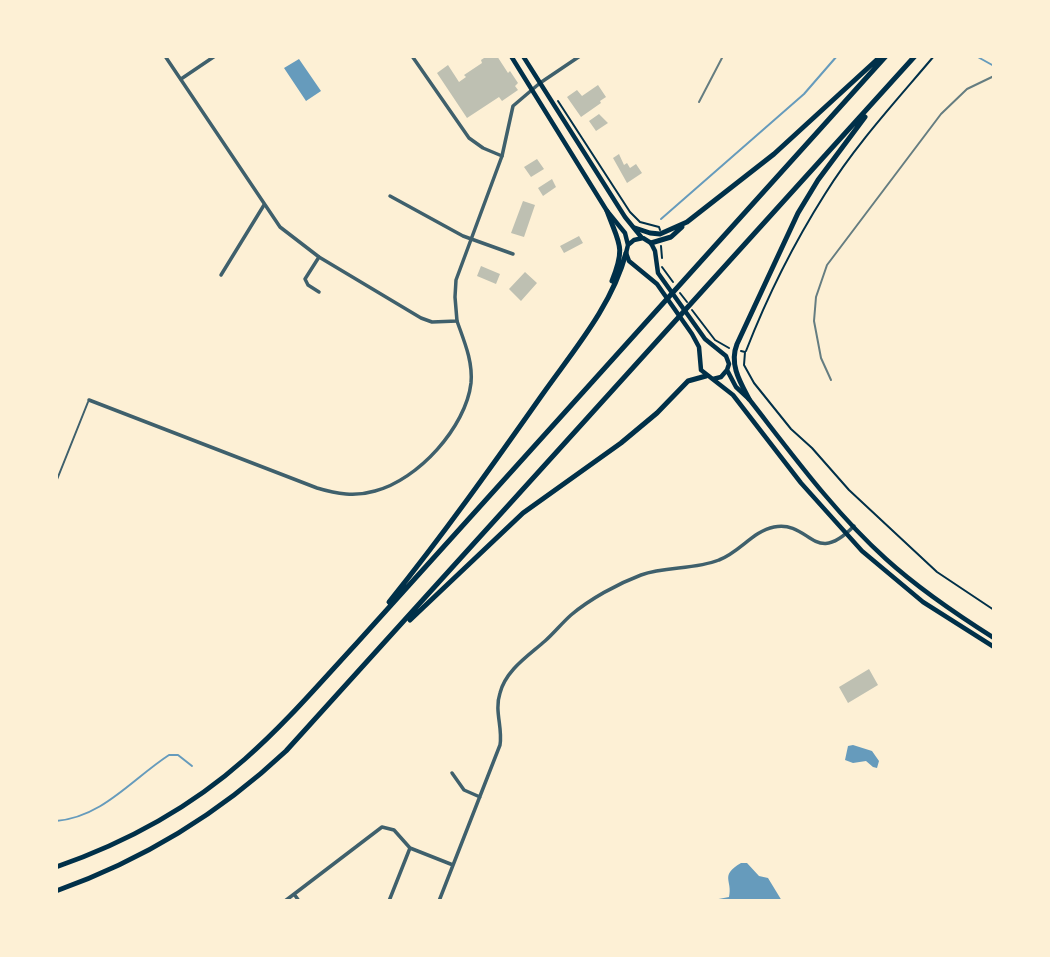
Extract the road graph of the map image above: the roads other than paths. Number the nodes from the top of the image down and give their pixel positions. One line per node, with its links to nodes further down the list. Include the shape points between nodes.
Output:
1 (165, 56): 10 (street)
2 (215, 56): 10 (street)
3 (413, 56): 14 (street, via 469,138)
4 (511, 56): 13 (main road)
5 (523, 56): 12 (main road)
6 (580, 56): 12 (street)
7 (881, 56): 18 (highway, via 774,154)
8 (886, 56): 41 (highway)
9 (915, 56): 11 (highway)
10 (181, 79): 16 (street)
11 (892, 81): 31 (highway, via 798,213); 39 (highway)
12 (540, 83): 13 (street); 19 (main road)
13 (530, 90): 14 (street, via 513,106); 17 (main road)
14 (502, 156): 20 (street)
15 (390, 196): 20 (street)
16 (264, 205): 26 (street, via 280,227); 27 (street)
17 (607, 211): 23 (main road, via 625,233); 29 (highway, via 620,245)
18 (687, 222): 19 (highway, via 660,234); 22 (highway, via 671,237)
19 (635, 228): 21 (main road)
20 (471, 238): 25 (street); 30 (street, via 456,280)
21 (643, 239): 22 (main road); 23 (main road)
22 (651, 243): 31 (main road, via 658,273 705,339 725,354)
23 (628, 245): 24 (main road)
24 (626, 253): 29 (highway); 32 (main road, via 632,264 652,278 697,342)
25 (513, 254)
26 (319, 257): 28 (street, via 305,279); 30 (street, via 421,318)
27 (221, 275)
28 (319, 292)
29 (608, 296): 41 (highway, via 449,526)
30 (457, 321): 34 (street, via 471,370 459,420 405,477 369,493 348,495 317,488)
31 (730, 364): 33 (main road, via 721,377); 35 (highway); 35 (main road, via 736,387)
32 (706, 376): 33 (main road); 39 (highway, via 688,381 621,443 523,513)
33 (713, 379): 38 (main road, via 733,395)
34 (89, 400): 36 (lane)
35 (749, 400): 37 (main road)
36 (56, 482)
37 (854, 526): 38 (street); 40 (main road, via 928,594)
38 (847, 534): 42 (main road, via 908,590); 44 (street, via 824,544 790,528 764,530 720,560 654,571 574,612 504,683 498,704 500,746)
39 (389, 638): 48 (highway, via 286,751 213,813 123,864)
40 (994, 638)
41 (356, 644): 47 (highway, via 268,737 224,776 142,831)
42 (994, 647)
43 (452, 772): 44 (street, via 464,790)
44 (480, 797): 46 (street)
45 (410, 848): 46 (street); 49 (street, via 394,830 382,827); 52 (street)
46 (453, 865): 53 (street)
47 (56, 867)
48 (56, 891)
49 (294, 894): 50 (street); 51 (street)
50 (285, 901)
51 (299, 901)
52 (389, 901)
53 (439, 901)

